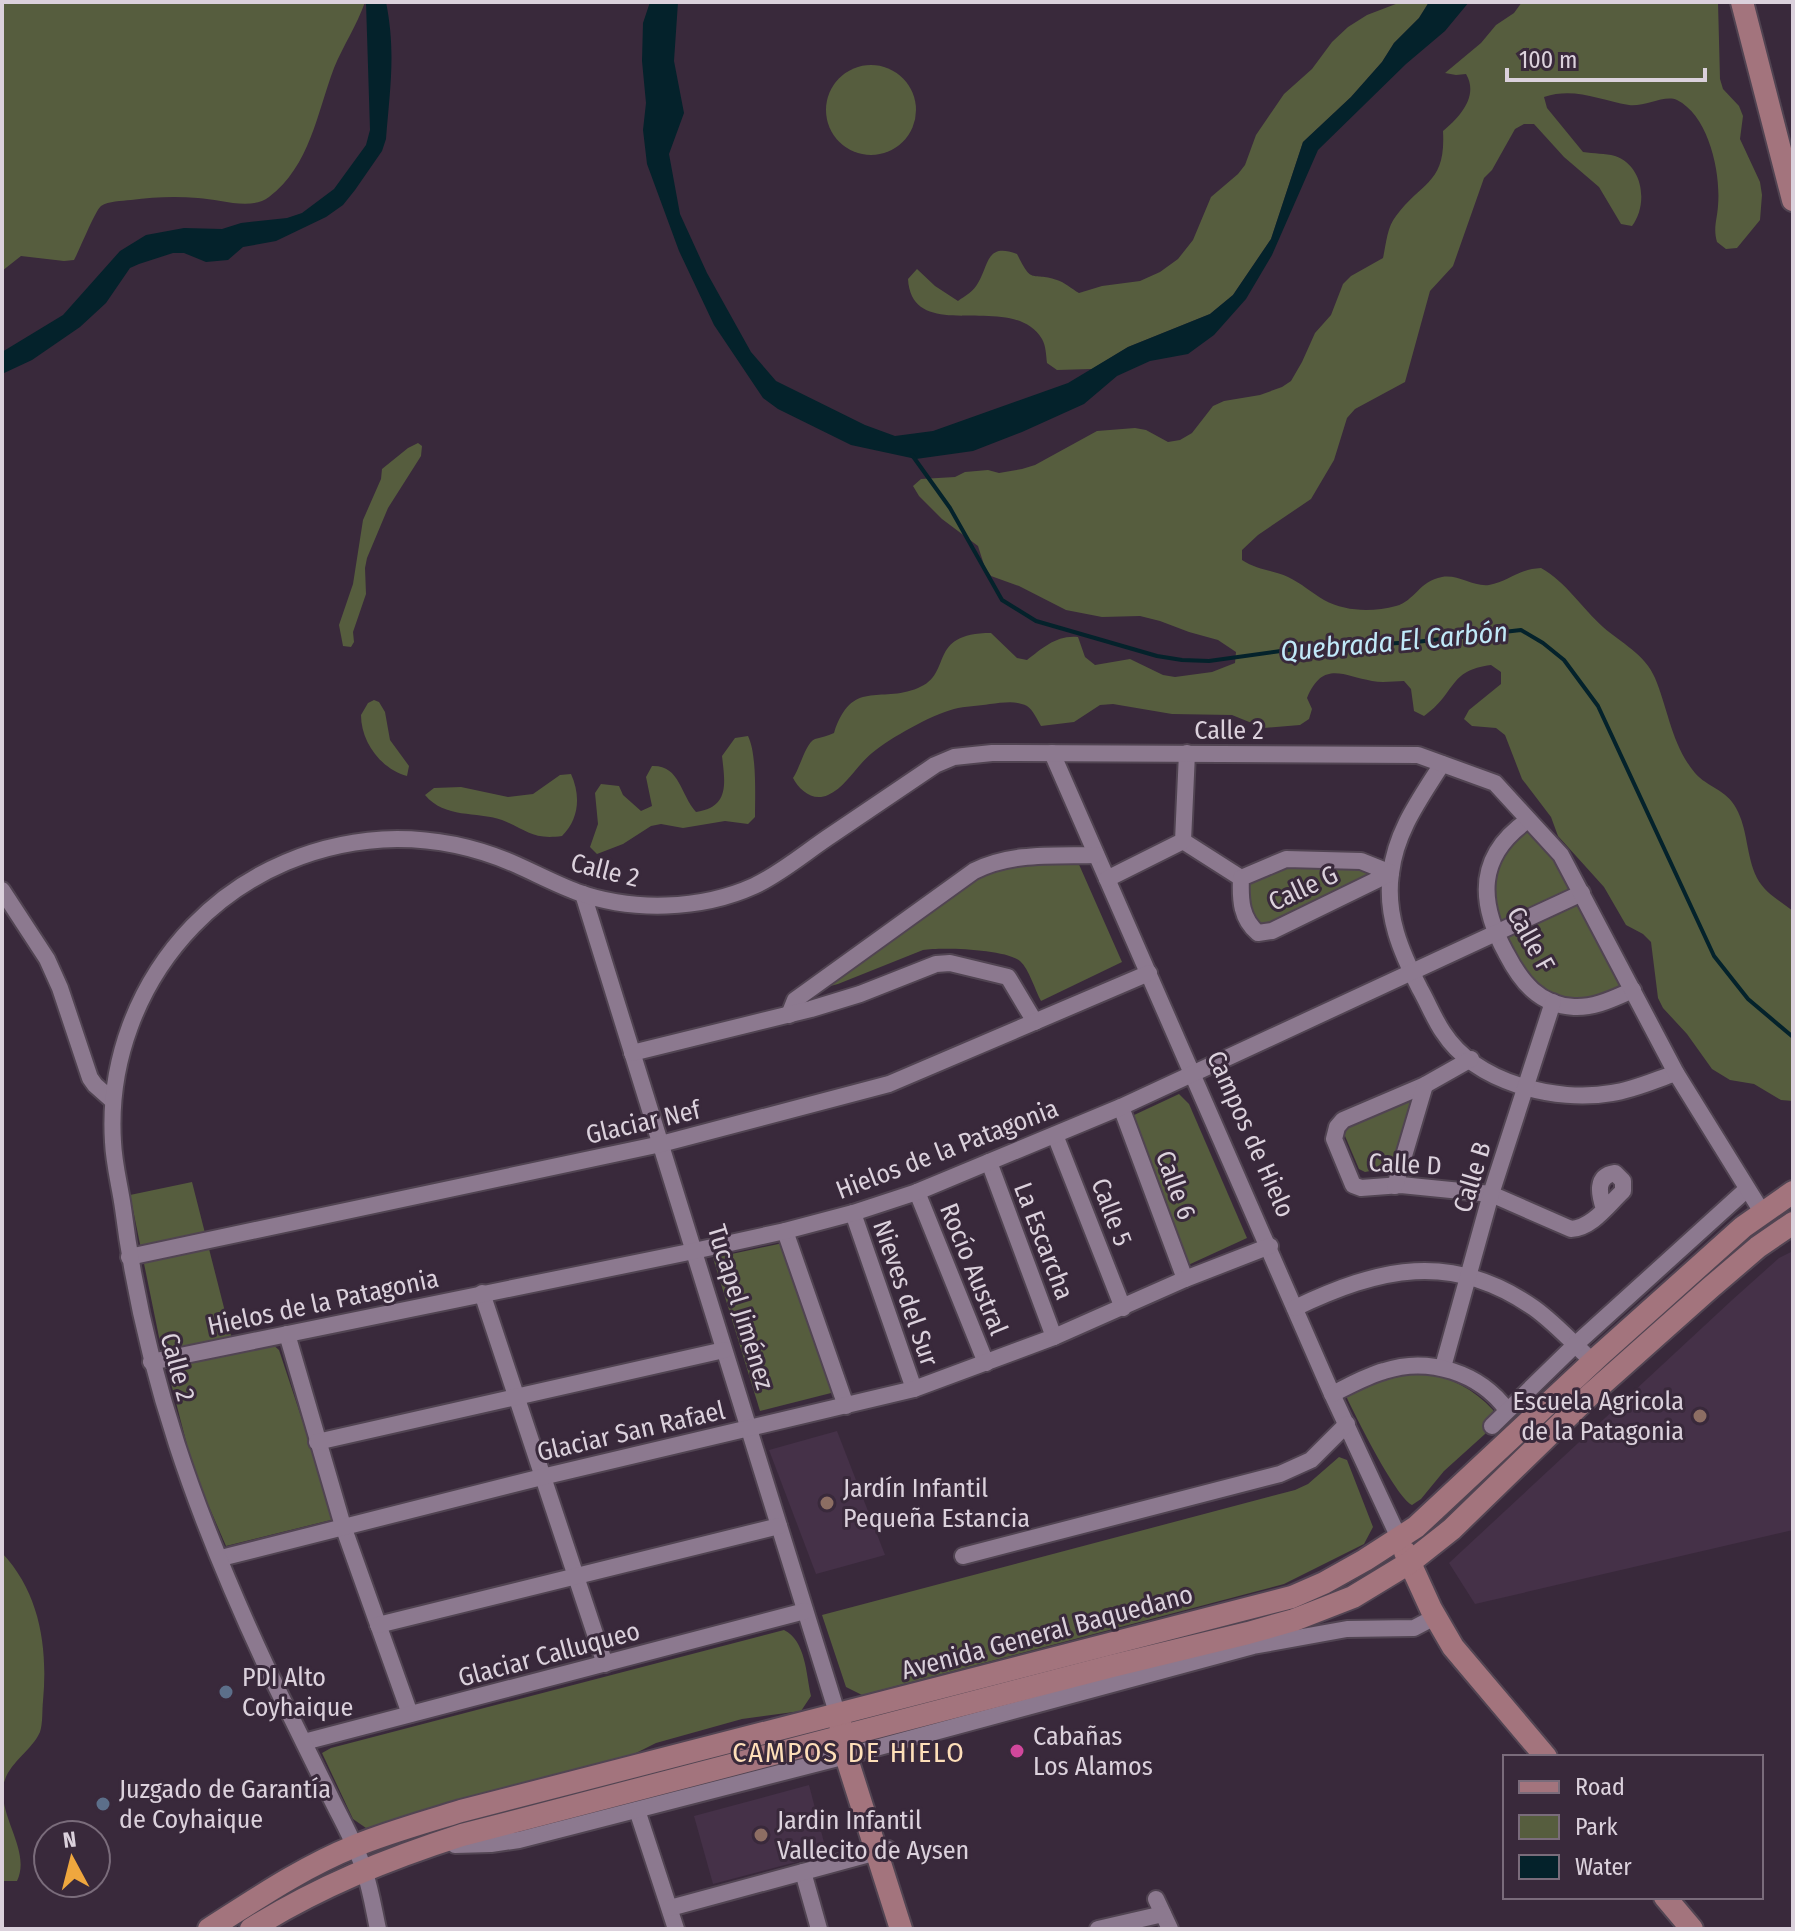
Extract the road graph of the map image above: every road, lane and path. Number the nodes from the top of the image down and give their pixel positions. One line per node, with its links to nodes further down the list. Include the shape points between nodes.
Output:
1 (1742, 2): 2 (main road)
2 (1793, 200)
3 (1052, 753): 4 (street, Calle 2); 8 (street, Campos de Hielo); 14 (street, Calle 2, via 992,753 945,761 758,884 716,899 656,906)
4 (1187, 753): 5 (street, Calle 2, via 1418,755); 7 (street)
5 (1442, 764): 6 (street, Calle 2, via 1495,783); 9 (street, via 1402,828)
6 (1528, 820): 13 (street, Calle 2, via 1561,855); 15 (street, Calle F, via 1508,836 1488,871 1487,909)
7 (1183, 841): 10 (street); 11 (street)
8 (1096, 855): 11 (street, Campos de Hielo); 20 (street, via 1011,858 974,871 795,1000)
9 (1391, 873): 10 (street, Calle G, via 1361,861 1286,859); 10 (street, Calle G, via 1258,933 1246,924); 16 (street, via 1396,938)
10 (1241, 878)
11 (1107, 879): 17 (street, Campos de Hielo)
12 (2, 890): 28 (street, via 47,959 90,1078)
13 (1582, 893): 15 (street, Hielos de la Patagonia); 18 (street, Calle 2)
14 (583, 894): 22 (street, Tucapel Jiménez); 28 (street, Calle 2, via 496,856 425,840 352,843 283,863 211,909 158,970 128,1033)
15 (1495, 933): 16 (street, Hielos de la Patagonia); 19 (street, Calle F, via 1519,977 1534,993)
16 (1411, 972): 23 (street, via 1444,1034); 25 (street, Hielos de la Patagonia)
17 (1149, 973): 21 (street, Glaciar Nef); 25 (street, Campos de Hielo)
18 (1633, 990): 19 (street, Calle F, via 1596,1005); 24 (street, Calle 2)
19 (1553, 1002): 27 (street, Calle B)
20 (789, 1015): 21 (street, via 950,963 1008,977); 22 (street)
21 (1035, 1022): 31 (street, Glaciar Nef, via 889,1084)
22 (632, 1053): 31 (street, Tucapel Jiménez)
23 (1471, 1059): 26 (street, Calle D); 27 (street)
24 (1676, 1073): 27 (street, via 1599,1095); 34 (street, Calle 2)
25 (1193, 1074): 29 (street, Hielos de la Patagonia); 43 (street, Campos de Hielo)
26 (1425, 1085): 33 (street); 33 (street, Calle D, via 1337,1127 1334,1139 1353,1185)
27 (1526, 1088): 37 (street, Calle B)
28 (113, 1101): 45 (street, Calle 2, via 113,1147)
29 (1121, 1107): 30 (street, Hielos de la Patagonia); 47 (street, Calle 6)
30 (1055, 1135): 32 (street, Hielos de la Patagonia); 49 (street, Calle 5)
31 (661, 1144): 44 (street, Tucapel Jiménez); 45 (street, Glaciar Nef)
32 (989, 1162): 35 (street, Hielos de la Patagonia); 52 (street, La Escarcha)
33 (1395, 1186): 37 (street, Calle D)
34 (1747, 1189): 39 (street, Calle 2); 53 (street)
35 (917, 1192): 40 (street, Hielos de la Patagonia); 57 (street, Rocío Austral)
36 (1793, 1192): 39 (main road, Avenida General Baquedano)
37 (1491, 1194): 38 (street, Calle D, via 1571,1229 1582,1229); 46 (street, Calle B)
38 (1604, 1209)
39 (1762, 1212): 56 (main road, Avenida General Baquedano)
40 (853, 1213): 42 (street, Hielos de la Patagonia); 59 (street, Nieves del Sur)
41 (1793, 1223): 74 (main road, Avenida General Baquedano, via 1710,1288 1591,1394 1479,1505)
42 (785, 1231): 44 (street, Hielos de la Patagonia); 62 (street)
43 (1270, 1246): 47 (street, Glaciar San Rafael); 50 (street, Campos de Hielo)
44 (694, 1251): 48 (street, Hielos de la Patagonia); 54 (street, Tucapel Jiménez)
45 (129, 1257): 55 (street, Calle 2)
46 (1469, 1278): 50 (street, via 1429,1271 1388,1273 1350,1283); 53 (street, via 1520,1299); 58 (street, Calle B)
47 (1185, 1279): 49 (street, Glaciar San Rafael)
48 (482, 1293): 51 (street, Hielos de la Patagonia); 61 (street)
49 (1123, 1308): 52 (street, Glaciar San Rafael)
50 (1295, 1308): 60 (street, Campos de Hielo)
51 (287, 1334): 55 (street, Hielos de la Patagonia); 67 (street)
52 (1054, 1337): 57 (street, Glaciar San Rafael)
53 (1575, 1345): 56 (street); 63 (street)
54 (724, 1350): 61 (street); 66 (street, Tucapel Jiménez)
55 (151, 1362): 73 (street, Calle 2, via 174,1442)
56 (1593, 1362): 71 (main road, Avenida General Baquedano)
57 (986, 1363): 59 (street, Glaciar San Rafael)
58 (1443, 1367): 60 (street, via 1386,1370); 63 (street, via 1472,1379)
59 (914, 1389): 62 (street, Glaciar San Rafael)
60 (1332, 1394): 64 (street, Campos de Hielo)
61 (516, 1396): 67 (street); 68 (street)
62 (846, 1406): 66 (street, Glaciar San Rafael)
63 (1507, 1410): 65 (street)
64 (1347, 1424): 71 (street, Campos de Hielo); 72 (street, via 1311,1460 1280,1474)
65 (1492, 1426)
66 (749, 1427): 68 (street, Glaciar San Rafael); 70 (street, Tucapel Jiménez)
67 (317, 1442): 69 (street)
68 (542, 1477): 69 (street, Glaciar San Rafael); 75 (street)
69 (343, 1526): 73 (street, Glaciar San Rafael); 78 (street)
70 (779, 1526): 75 (street); 76 (street, Tucapel Jiménez)
71 (1399, 1538): 74 (main road); 81 (main road, Avenida General Baquedano, via 1292,1597)
72 (963, 1556)
73 (221, 1558): 82 (street, Calle 2)
74 (1409, 1563): 77 (main road); 81 (main road, Avenida General Baquedano, via 1353,1597 1294,1620)
75 (576, 1576): 78 (street); 79 (street)
76 (805, 1611): 79 (street, Glaciar Calluqueo); 81 (street, Tucapel Jiménez)
77 (1435, 1617): 81 (street, Avenida General Baquedano, via 1414,1628 1347,1629 1253,1646); 83 (main road, via 1453,1647)
78 (378, 1625): 80 (street)
79 (605, 1664): 80 (street, Glaciar Calluqueo)
80 (410, 1714): 82 (street, Glaciar Calluqueo)
81 (846, 1740): 84 (street, Avenida General Baquedano); 85 (main road, Avenida General Baquedano, via 461,1811); 86 (main road, Tucapel Jiménez); 87 (main road, Avenida General Baquedano, via 521,1818)
82 (304, 1742): 85 (street, Calle 2)
83 (1544, 1755)
84 (637, 1810): 87 (street, Avenida General Baquedano, via 519,1840); 91 (street)
85 (355, 1846): 88 (street, Calle 2); 93 (main road, Avenida General Baquedano, via 308,1868)
86 (882, 1850): 89 (street); 98 (main road, Tucapel Jiménez); 99 (main road, Tucapel Jiménez)
87 (405, 1852): 88 (main road, Avenida General Baquedano)
88 (364, 1869): 94 (main road, Avenida General Baquedano); 95 (street, Calle 2)
89 (803, 1872): 91 (street); 97 (street)
90 (1667, 1899): 101 (main road)
91 (670, 1908): 96 (street)
92 (1163, 1914): 100 (street)
93 (209, 1929)
94 (251, 1929)
95 (378, 1929)
96 (676, 1929)
97 (819, 1929)
98 (901, 1929)
99 (913, 1929)
100 (1098, 1929)
101 (1692, 1929)

